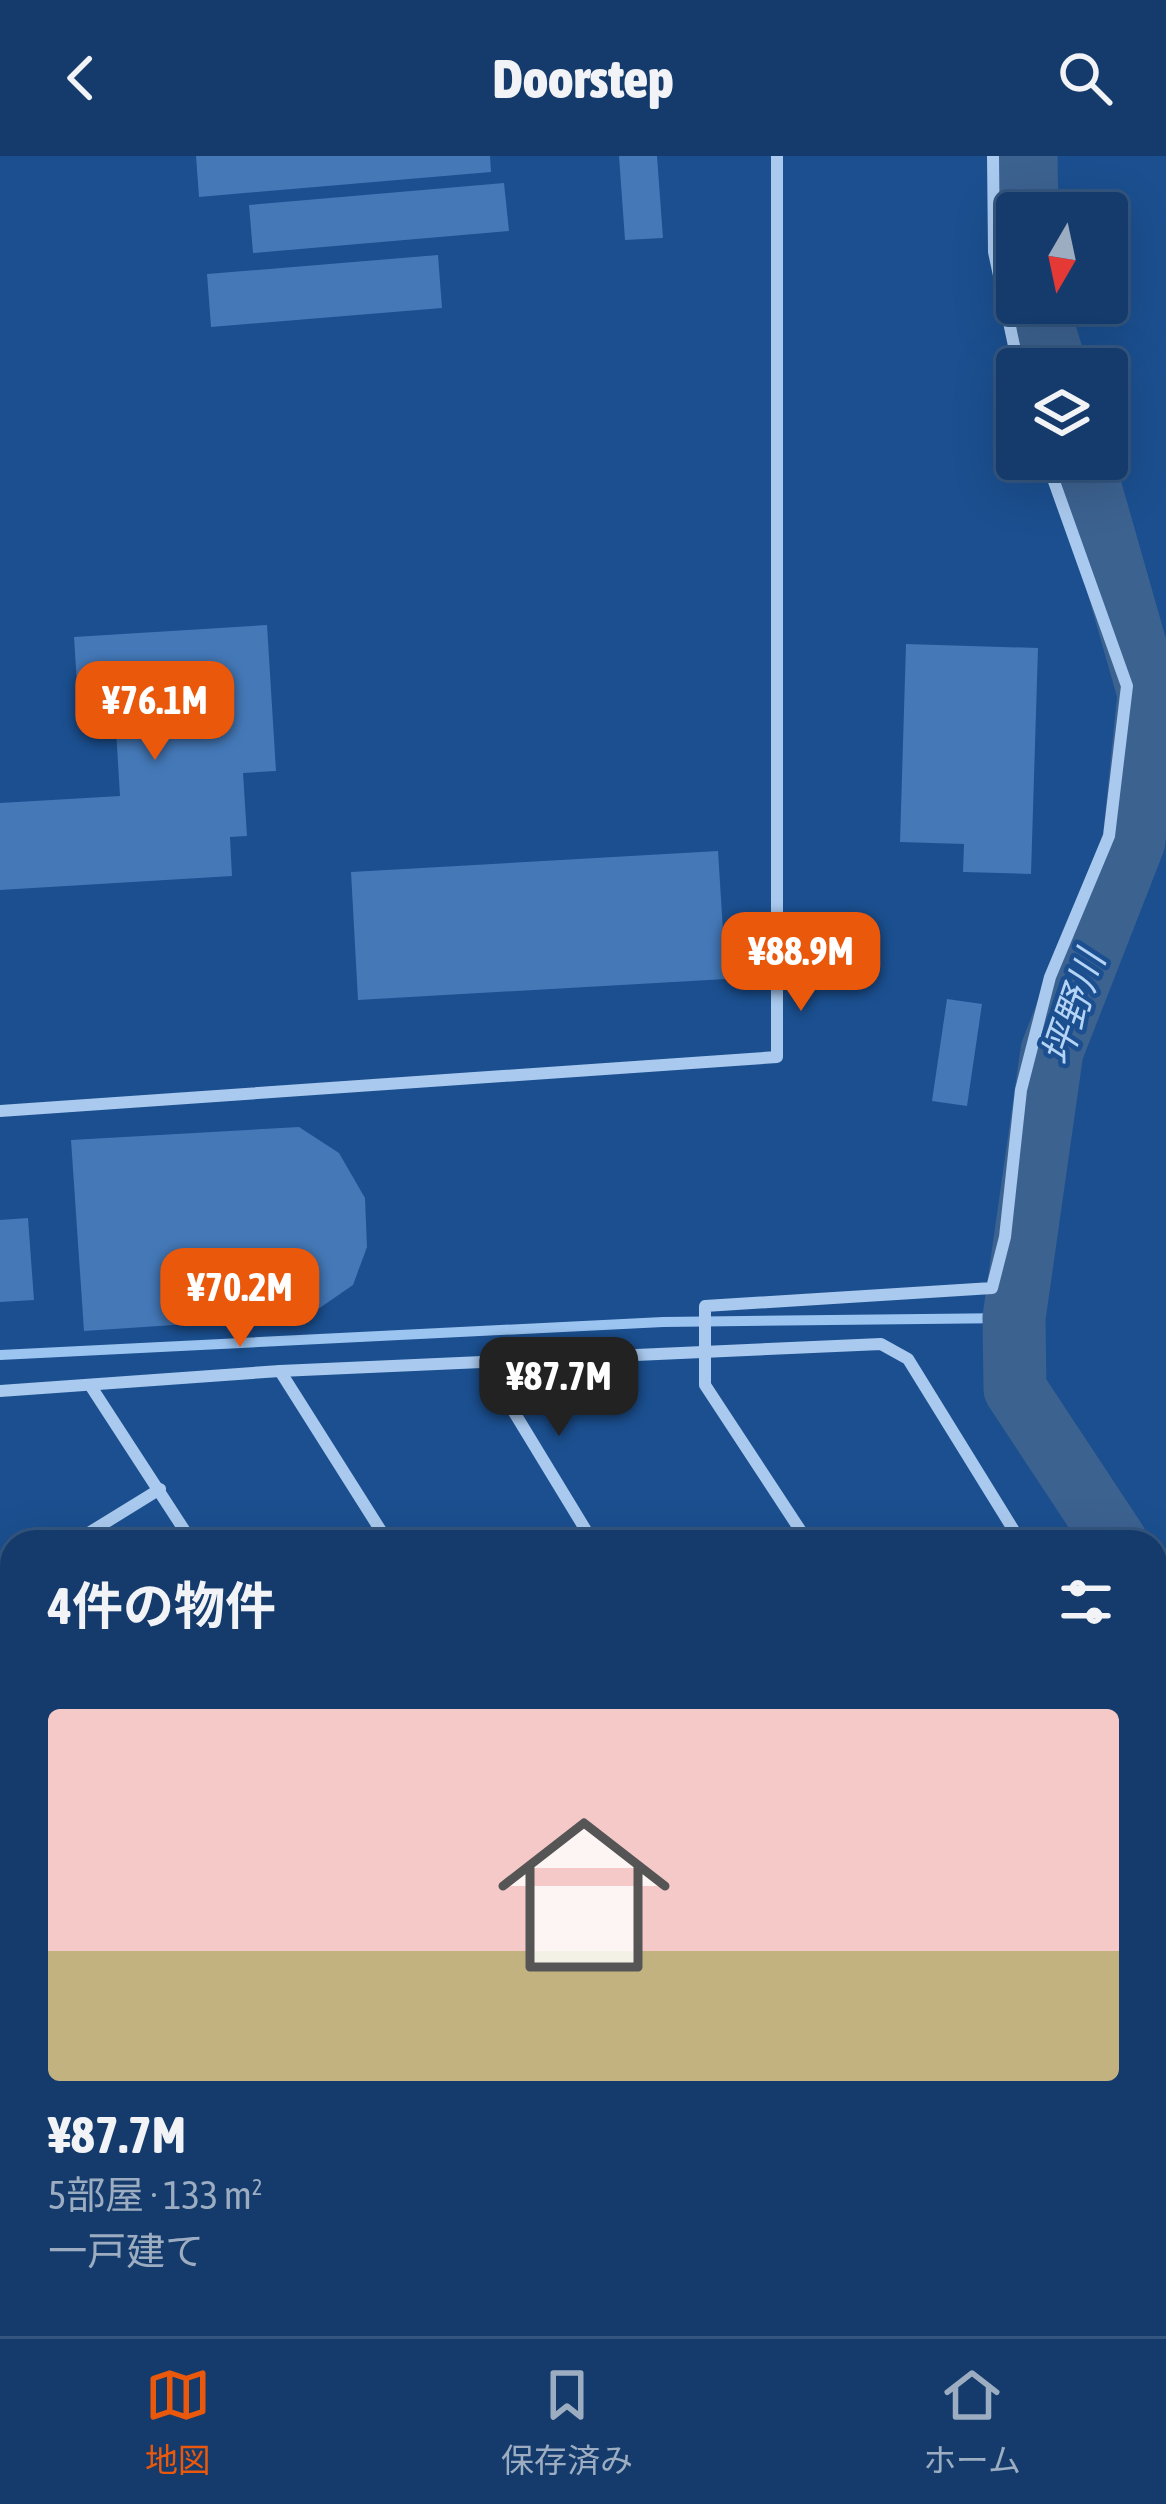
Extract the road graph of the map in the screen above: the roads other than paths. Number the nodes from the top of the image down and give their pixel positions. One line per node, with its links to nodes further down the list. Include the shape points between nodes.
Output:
1 (777, 156): 5 (street, via 777,1057)
2 (993, 156): 3 (street, via 994,252)
3 (1015, 348)
4 (1053, 480): 6 (street, via 1126,686 1109,836 1050,977 1027,1067 992,1288 705,1306)
5 (0, 1111)
6 (705, 1354): 7 (street); 16 (street, via 706,1384); 17 (street, via 881,1344 908,1359)
7 (483, 1361): 8 (street); 15 (street)
8 (280, 1371): 9 (street); 14 (street)
9 (90, 1385): 10 (street); 11 (street)
10 (0, 1391)
11 (160, 1489): 12 (street); 13 (street)
12 (93, 1530)
13 (185, 1530)
14 (380, 1530)
15 (586, 1530)
16 (800, 1530)
17 (1014, 1530)

